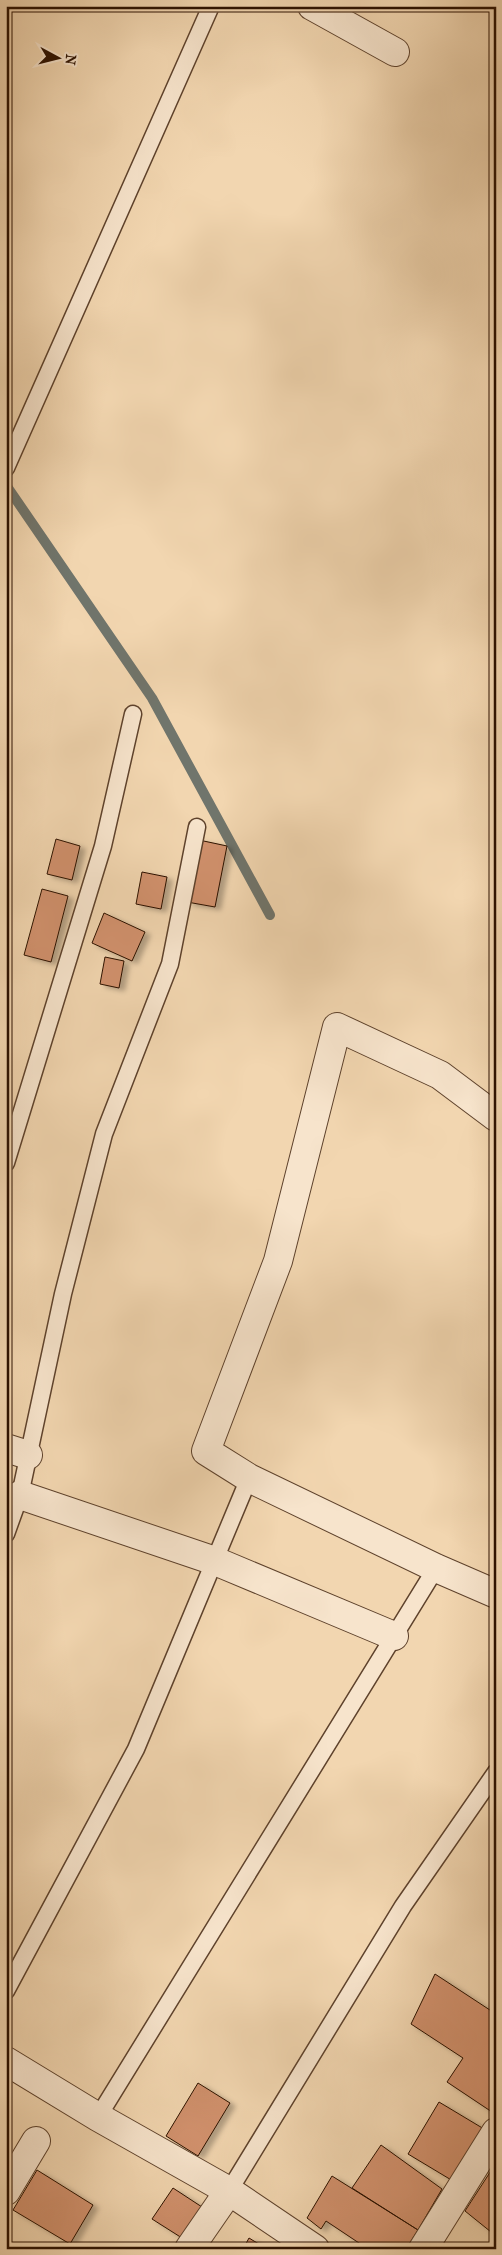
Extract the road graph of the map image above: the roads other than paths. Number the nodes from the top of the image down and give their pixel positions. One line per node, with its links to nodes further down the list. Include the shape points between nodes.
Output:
1 (211, 6): 4 (lane)
2 (312, 6): 3 (street)
3 (395, 52)
4 (6, 468)
5 (133, 714): 8 (lane, via 103,846)
6 (197, 827): 9 (lane, via 170,964 104,1134 63,1294)
7 (496, 1117): 10 (street, via 440,1075 337,1027 278,1261 206,1451)
8 (6, 1163)
9 (17, 1451): 11 (lane)
10 (249, 1478): 13 (lane); 14 (street)
11 (20, 1495): 12 (lane); 13 (street)
12 (6, 1534)
13 (215, 1561): 16 (street); 18 (lane, via 136,1749)
14 (436, 1568): 15 (street); 16 (lane)
15 (496, 1594)
16 (394, 1636): 20 (lane)
17 (496, 1772): 23 (lane, via 403,1906)
18 (6, 1991)
19 (6, 2061): 20 (street)
20 (98, 2117): 23 (street)
21 (496, 2132): 27 (street)
22 (36, 2141): 24 (street)
23 (229, 2190): 25 (street); 26 (street)
24 (6, 2191)
25 (189, 2249)
26 (315, 2249)
27 (423, 2249)

